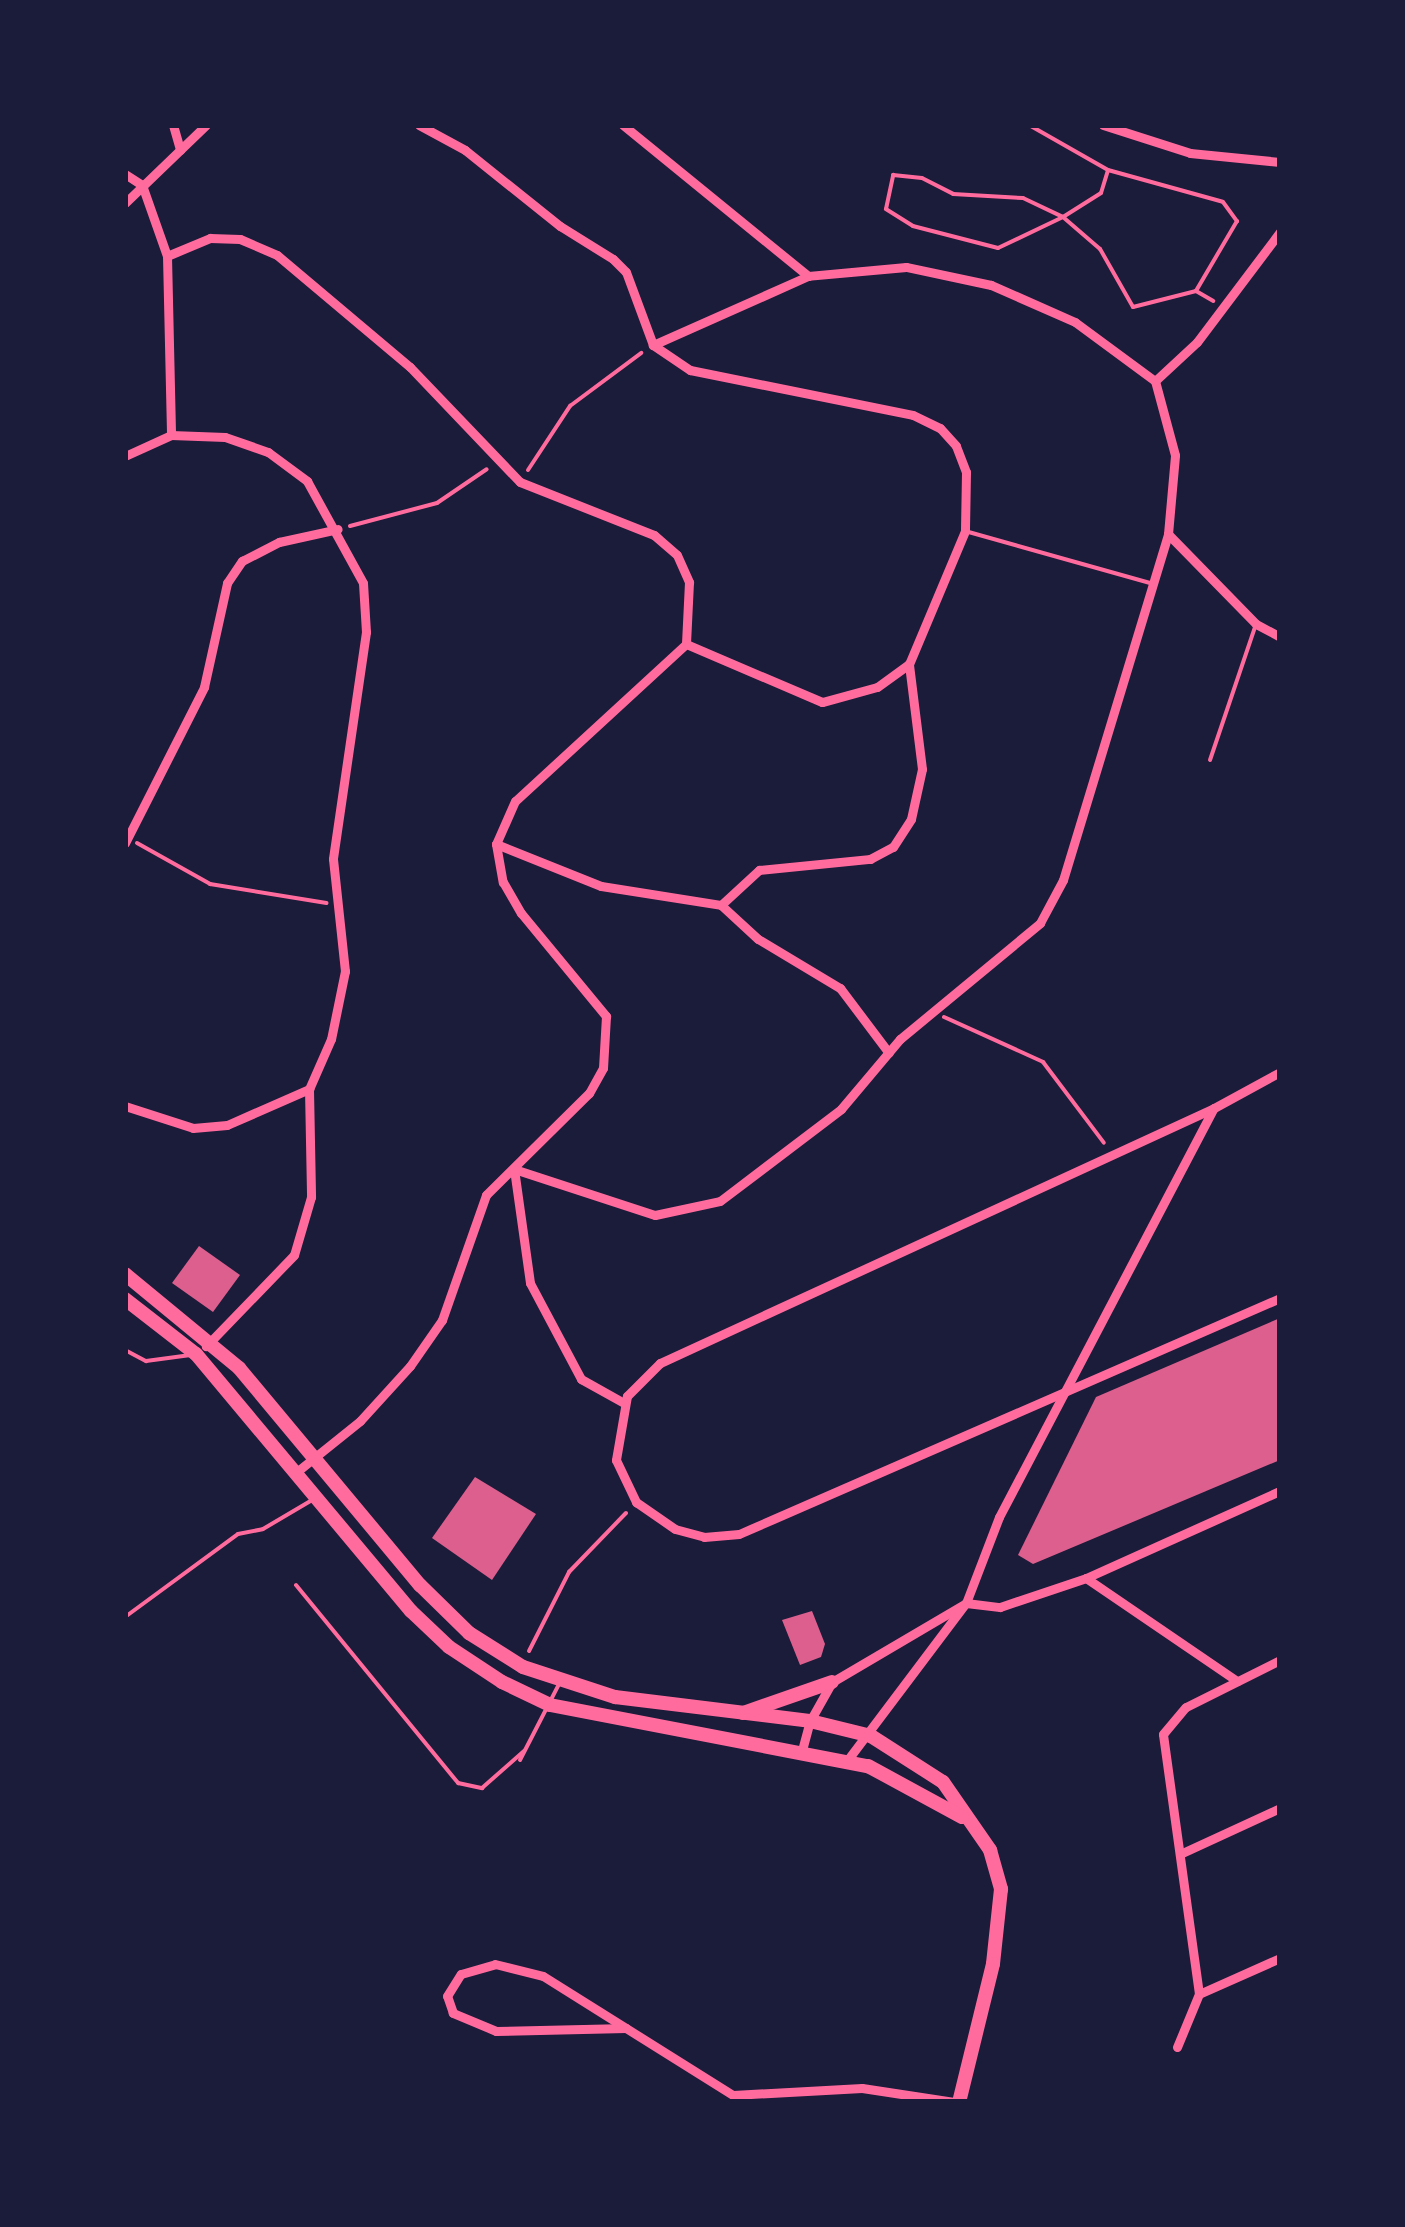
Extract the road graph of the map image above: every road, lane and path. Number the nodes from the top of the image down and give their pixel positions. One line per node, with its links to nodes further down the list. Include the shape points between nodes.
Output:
1 (173, 125): 7 (street)
2 (206, 125): 7 (street)
3 (418, 125): 19 (street, via 465,150 613,259 626,272)
4 (623, 125): 16 (street)
5 (1029, 125): 9 (path)
6 (1103, 125): 8 (street, via 1190,153)
7 (180, 150): 11 (street)
8 (1280, 162)
9 (1108, 170): 13 (path, via 1102,193); 17 (path, via 1223,202 1237,221)
10 (125, 174): 11 (street)
11 (142, 185): 12 (street); 15 (street)
12 (125, 202)
13 (1063, 217): 13 (path, via 1023,198 953,194 922,178 892,175 886,209 913,226 998,248); 17 (path, via 1100,249 1133,307)
14 (1280, 232): 18 (street)
15 (167, 256): 21 (street); 23 (street, via 210,238 240,239 277,255 410,367)
16 (808, 276): 19 (street); 20 (street, via 906,267 991,285 1075,322)
17 (1196, 290): 18 (path)
18 (1222, 306): 20 (street)
19 (653, 344): 24 (path, via 570,406); 26 (street, via 690,370 729,383 913,415 940,428 966,472)
20 (1155, 381): 27 (street, via 1175,455)
21 (171, 435): 22 (street); 25 (street, via 226,437 268,452 307,481)
22 (125, 456)
23 (500, 460): 24 (street); 25 (path, via 437,503)
24 (520, 482): 31 (street, via 654,535 677,555 689,582)
25 (338, 529): 34 (street, via 279,542 234,572 204,687); 36 (street, via 363,583 366,632 333,859)
26 (965, 531): 28 (lane); 32 (street)
27 (1168, 534): 28 (street); 29 (street)
28 (1155, 585): 38 (street, via 1063,880 1048,909 983,976)
29 (1256, 624): 30 (street); 33 (lane)
30 (1280, 637)
31 (686, 644): 32 (street, via 822,702 877,687); 35 (street, via 514,801)
32 (909, 664): 37 (street, via 922,769 911,819 893,847 870,859 760,870)
33 (1210, 760)
34 (126, 840): 36 (path, via 210,884)
35 (496, 844): 37 (street, via 601,886); 45 (street, via 503,882 606,1016 609,1042 588,1093)
36 (335, 905): 41 (street, via 345,971 341,1004)
37 (721, 905): 39 (street, via 758,939 840,988)
38 (931, 1011): 39 (street); 44 (path, via 1043,1062)
39 (889, 1053): 45 (street, via 840,1109 720,1201 693,1212 654,1215 614,1207)
40 (1280, 1072): 43 (street)
41 (309, 1089): 42 (street, via 210,1127 153,1120); 49 (street, via 311,1197 294,1255)
42 (125, 1106)
43 (1214, 1108): 44 (street); 52 (street)
44 (1113, 1154): 53 (street, via 660,1363)
45 (514, 1169): 53 (street, via 530,1282 581,1379); 54 (street, via 486,1195 431,1336 360,1421)
46 (125, 1274): 49 (main road)
47 (1280, 1298): 52 (street)
48 (125, 1299): 51 (main road)
49 (210, 1341): 51 (street); 54 (main road)
50 (125, 1350): 51 (lane, via 146,1362)
51 (196, 1354): 55 (main road)
52 (1066, 1396): 58 (street, via 956,1436 739,1534 704,1537 675,1529); 61 (street, via 999,1516)
53 (624, 1403): 58 (street, via 616,1460)
54 (315, 1456): 55 (street); 64 (main road, via 420,1585 469,1633)
55 (295, 1473): 57 (main road)
56 (1280, 1491): 59 (street)
57 (316, 1498): 62 (lane, via 276,1524 238,1534); 68 (main road, via 449,1647)
58 (636, 1502): 64 (path, via 569,1572)
59 (1086, 1578): 61 (street, via 1000,1607); 66 (street)
60 (296, 1585): 72 (lane, via 458,1783 482,1788)
61 (966, 1603): 67 (street); 71 (street, via 912,1668)
62 (125, 1617)
63 (1280, 1660): 66 (street)
64 (523, 1667): 65 (main road)
65 (561, 1680): 68 (lane); 69 (main road, via 615,1697)
66 (1237, 1681): 78 (street, via 1186,1707 1163,1734)
67 (832, 1682): 69 (main road); 70 (street)
68 (550, 1704): 72 (lane); 73 (main road)
69 (739, 1714): 70 (main road)
70 (810, 1721): 71 (main road); 73 (street)
71 (871, 1736): 75 (street); 77 (main road, via 928,1768)
72 (524, 1751): 74 (lane)
73 (802, 1754): 75 (main road)
74 (520, 1760)
75 (846, 1762): 77 (main road, via 890,1772)
76 (1280, 1808): 78 (street)
77 (971, 1823): 83 (main road, via 998,1868 999,1927)
78 (1180, 1854): 80 (street)
79 (1280, 1958): 80 (street)
80 (1199, 1994): 82 (street)
81 (626, 2028): 81 (street, via 543,1976 495,1964 461,1974 448,1996 453,2013 496,2031); 83 (street, via 732,2096 862,2088)
82 (1176, 2046)
83 (957, 2102)

